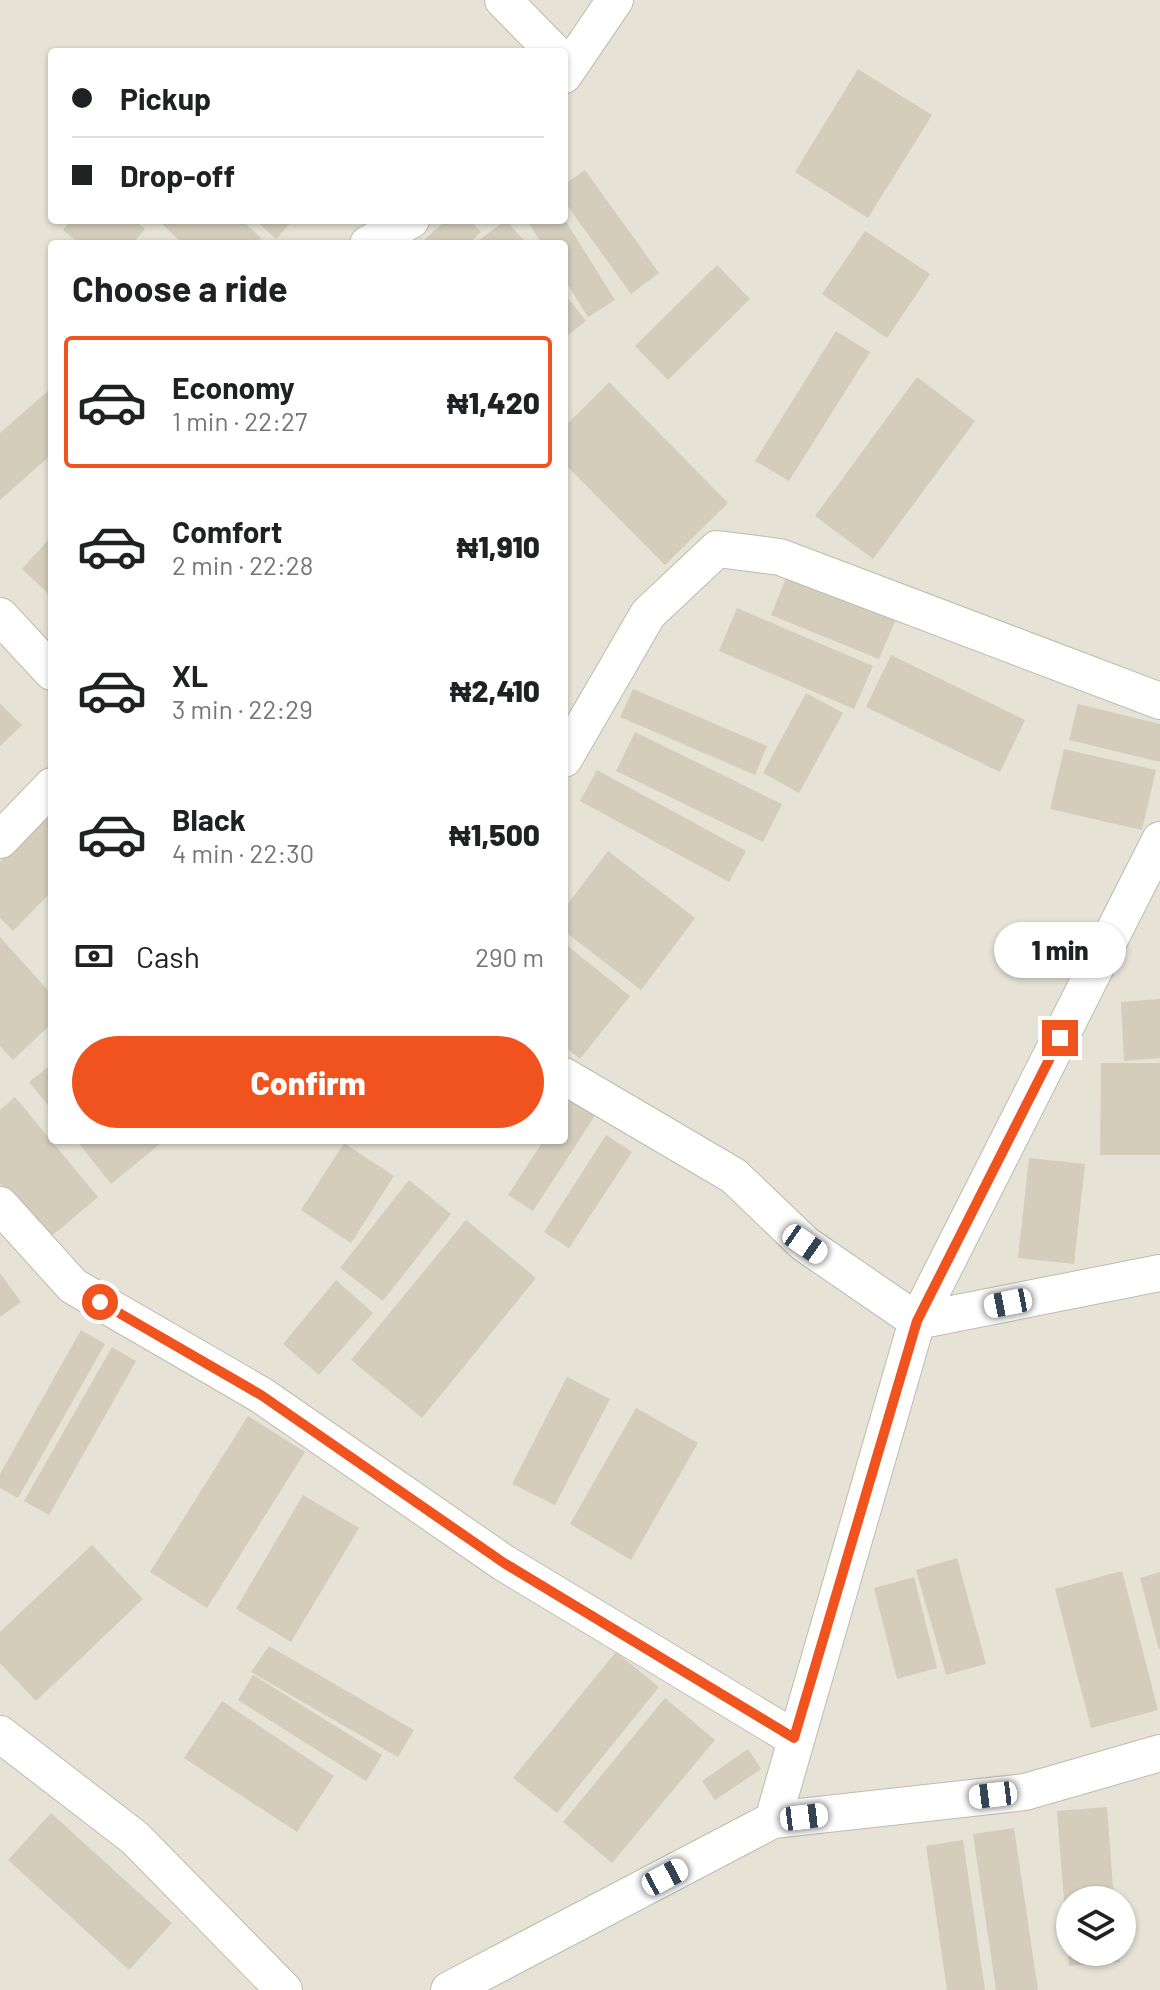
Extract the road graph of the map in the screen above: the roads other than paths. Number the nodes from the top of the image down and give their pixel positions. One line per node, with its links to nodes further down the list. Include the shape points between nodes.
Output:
1 (503, 0): 3 (street)
2 (615, 0): 4 (street)
3 (548, 48)
4 (568, 58)
5 (404, 224): 6 (street)
6 (375, 240)
7 (0, 616): 8 (street)
8 (48, 668)
9 (1160, 701): 10 (street, via 780,557 717,549 648,614)
10 (568, 752)
11 (48, 790): 12 (street)
12 (0, 840)
13 (1160, 840): 17 (street)
14 (568, 1078): 17 (street, via 734,1176 805,1244)
15 (0, 1205): 19 (street, via 73,1286 261,1395 504,1563)
16 (1160, 1273): 17 (street)
17 (917, 1321): 19 (street)
18 (0, 1734): 22 (street, via 135,1838)
19 (794, 1738): 21 (street)
20 (1160, 1753): 21 (street, via 1025,1792)
21 (773, 1820): 23 (street)
22 (284, 1990)
23 (449, 1990)

